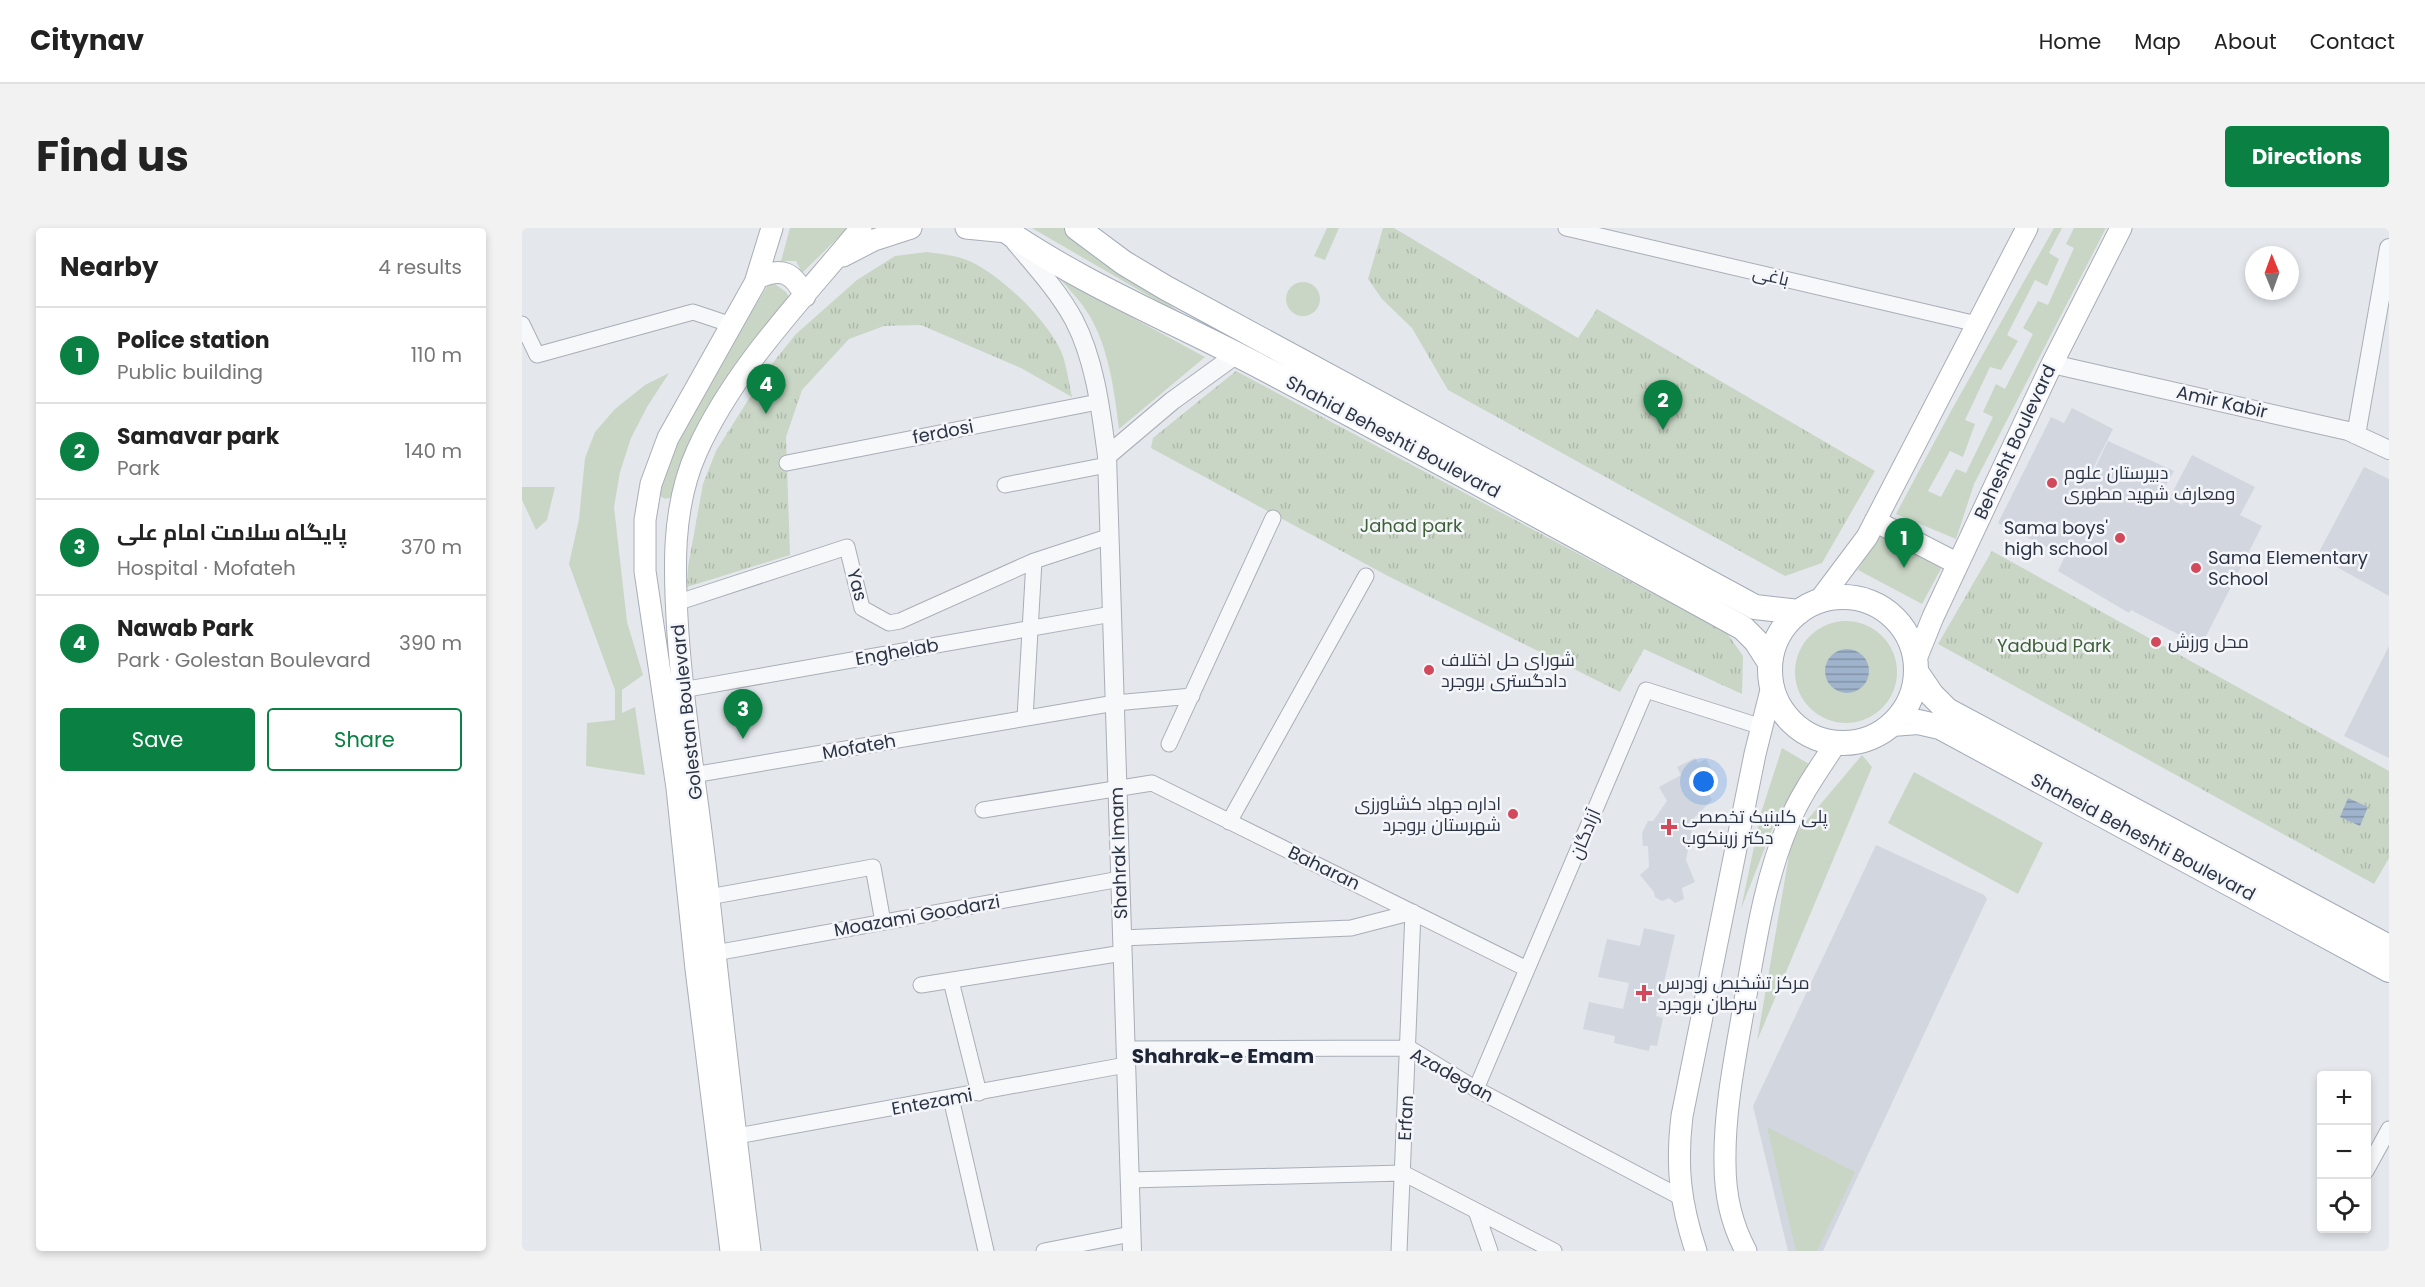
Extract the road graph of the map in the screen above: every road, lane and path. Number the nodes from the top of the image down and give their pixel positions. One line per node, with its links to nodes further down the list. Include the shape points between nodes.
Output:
1 (772, 228): 12 (main road, Golestan Boulevard)
2 (861, 228): 11 (main road, Golestan Boulevard)
3 (911, 228): 11 (main road, via 874,240)
4 (966, 228): 9 (main road)
5 (1077, 228): 34 (main road, Shahid Beheshti Boulevard, via 1166,288 1755,607)
6 (1566, 228): 15 (street, باغی)
7 (2027, 228): 15 (main road)
8 (2121, 228): 18 (main road, Behesht Boulevard)
9 (1004, 230): 17 (main road, Shahid Beheshti Boulevard, via 1102,288); 19 (street, Shahrak Imam, via 1058,295 1074,322)
10 (2389, 248): 20 (street)
11 (835, 260): 13 (main road, Golestan Boulevard)
12 (757, 278): 13 (main road, via 769,273 788,274); 16 (main road, Golestan Boulevard)
13 (805, 296): 26 (main road, Golestan Boulevard, via 742,373 720,407 696,452)
14 (522, 324): 16 (street, via 537,355 693,312)
15 (1977, 324): 28 (main road)
16 (732, 325): 25 (main road, Golestan Boulevard, via 668,438)
17 (1237, 354): 22 (street, via 1172,401); 38 (main road, Shahid Beheshti Boulevard, via 1743,628 1756,641)
18 (2052, 364): 20 (street, Amir Kabir); 31 (main road, Behesht Boulevard)
19 (1098, 402): 22 (street, Shahrak Imam); 23 (street, ferdosi)
20 (2356, 435): 21 (street, Amir Kabir)
21 (2389, 450)
22 (1107, 460): 24 (street); 29 (street, Shahrak Imam)
23 (787, 462)
24 (1005, 485)
25 (650, 490): 26 (main road, via 654,501 664,507); 75 (main road, Golestan Boulevard, via 645,520 645,571 677,788)
26 (683, 495): 33 (main road, Golestan Boulevard, via 676,546)
27 (1273, 518): 40 (street)
28 (1875, 521): 31 (main road); 34 (main road, via 1868,537)
29 (1110, 536): 30 (street, Yas); 35 (street, Shahrak Imam)
30 (1034, 561): 33 (street, Yas, via 889,623 862,608 847,547); 36 (street)
31 (1958, 564): 37 (main road, Behesht Boulevard)
32 (1366, 576): 50 (street)
33 (676, 603): 39 (main road, Golestan Boulevard)
34 (1809, 606): 37 (main road, via 1837,597 1873,603 1902,626 1911,642); 38 (main road, via 1781,631 1774,647)
35 (1112, 614): 36 (street, Enghelab); 41 (street, Shahrak Imam)
36 (1030, 628): 39 (street, Enghelab); 42 (street)
37 (1916, 666): 43 (main road, via 1909,701); 55 (main road, Shaheid Beheshti Boulevard, via 1932,695 1947,710)
38 (1771, 675): 44 (main road); 45 (main road, via 1780,707 1795,725 1814,737)
39 (682, 690): 47 (main road, Golestan Boulevard)
40 (1192, 696): 41 (street, Mofateh); 46 (street)
41 (1115, 703): 42 (street, Mofateh); 48 (street, Shahrak Imam)
42 (1025, 718): 47 (street, Mofateh)
43 (1892, 724): 45 (main road, via 1856,742); 59 (main road, Shaheid Beheshti Boulevard, via 1918,722 1940,727)
44 (1762, 727): 58 (street, آزادگان, via 1646,690); 72 (main road, via 1682,1116 1678,1150)
45 (1836, 743): 83 (main road, via 1788,824 1774,865 1733,1070 1726,1128 1727,1194 1734,1225)
46 (1169, 744)
47 (693, 775): 52 (main road, Golestan Boulevard)
48 (1118, 789): 49 (street, Baharan); 50 (street, Baharan, via 1152,783); 51 (street, Shahrak Imam)
49 (983, 810)
50 (1229, 822): 53 (street, Baharan)
51 (1120, 879): 54 (street, Moazami Goodarzi); 56 (street, Shahrak Imam)
52 (709, 897): 54 (street, via 873,867); 57 (main road, Golestan Boulevard)
53 (1413, 912): 56 (street, via 1352,928); 58 (street, Baharan); 62 (street, Erfan)
54 (883, 922): 57 (street, Moazami Goodarzi)
55 (2388, 943)
56 (1122, 946): 60 (street); 63 (street, Shahrak Imam)
57 (714, 953): 68 (main road, Golestan Boulevard)
58 (1527, 969): 64 (street, آزادگان)
59 (2389, 970)
60 (951, 981): 61 (street); 65 (street)
61 (921, 986)
62 (1409, 1048): 63 (street, Azadegan); 64 (street, Azadegan); 70 (street, Erfan)
63 (1126, 1057): 65 (street, Entezami); 71 (street, Shahrak Imam)
64 (1476, 1089): 72 (street, Azadegan)
65 (979, 1093): 66 (street, Entezami)
66 (951, 1098): 68 (street, Entezami); 77 (street)
67 (2389, 1129): 69 (street)
68 (737, 1136): 76 (main road, Golestan Boulevard)
69 (2371, 1163)
70 (1403, 1173): 71 (street); 73 (street); 79 (street, Erfan)
71 (1130, 1180): 74 (street, Shahrak Imam)
72 (1682, 1198): 82 (main road)
73 (1476, 1211): 80 (street); 81 (street)
74 (1132, 1243): 78 (street)
75 (731, 1251)
76 (750, 1251)
77 (986, 1251)
78 (1044, 1251)
79 (1400, 1251)
80 (1490, 1251)
81 (1554, 1251)
82 (1696, 1251)
83 (1746, 1251)

